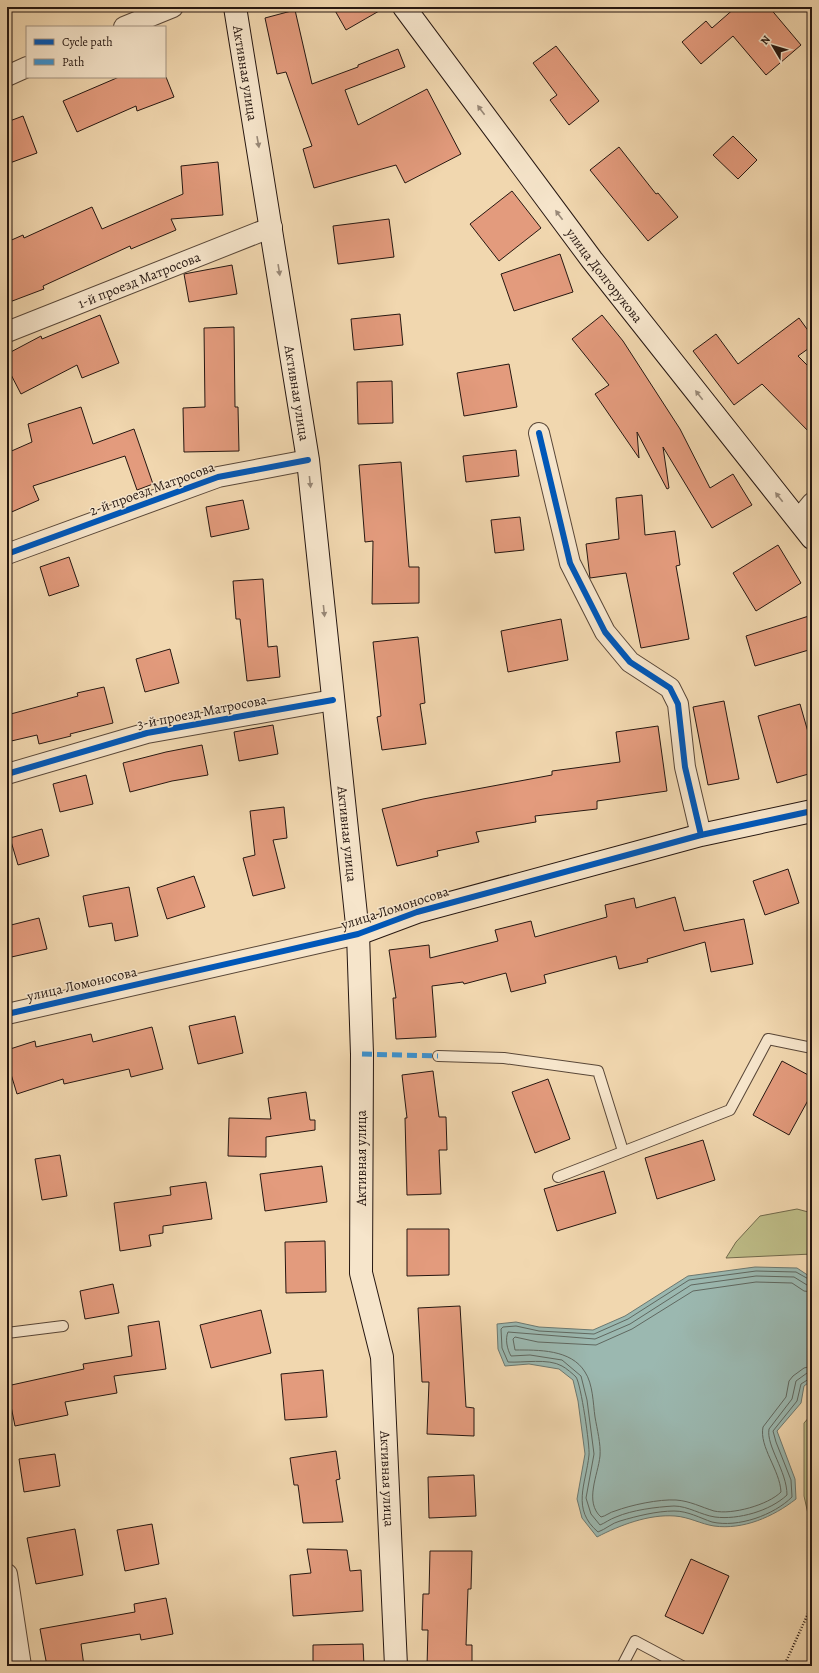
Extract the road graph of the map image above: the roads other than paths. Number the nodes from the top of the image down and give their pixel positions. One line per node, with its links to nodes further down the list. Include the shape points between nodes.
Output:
1 (173, 7): 4 (street)
2 (235, 7): 7 (main road, Активная улица, one-way to 7)
3 (404, 7): 12 (main road, улица Долгорукова, one-way to 3, via 592,260)
4 (126, 26)
5 (26, 67): 6 (street)
6 (7, 76)
7 (272, 227): 8 (street, 1-й проезд Матросова); 10 (main road, Активная улица, one-way to 10)
8 (7, 332)
9 (539, 433): 18 (street, via 570,563 605,632 630,662 670,688 678,704 685,767)
10 (308, 460): 14 (street, 2-й проезд Матросова, via 218,477); 15 (main road, Активная улица, one-way to 15)
11 (812, 503): 12 (street)
12 (798, 520): 13 (main road, улица Долгорукова)
13 (812, 538)
14 (7, 554)
15 (333, 700): 16 (street, 3-й проезд Матросова, via 147,733); 19 (main road, Активная улица)
16 (7, 774)
17 (812, 811): 18 (main road, улица Ломоносова)
18 (701, 835): 19 (main road, улица Ломоносова, via 417,912)
19 (358, 934): 20 (street, улица Ломоносова); 29 (main road, Активная улица, via 362,1054 361,1273 382,1357)
20 (7, 1014)
21 (812, 1048): 23 (lane, via 768,1039 730,1110)
22 (438, 1056): 23 (lane, via 504,1058 598,1071)
23 (623, 1151): 24 (lane)
24 (558, 1177)
25 (63, 1326): 26 (lane)
26 (7, 1333)
27 (7, 1574): 28 (street)
28 (21, 1666)
29 (396, 1666)
30 (622, 1666): 31 (lane, via 635,1641)
31 (682, 1666)

